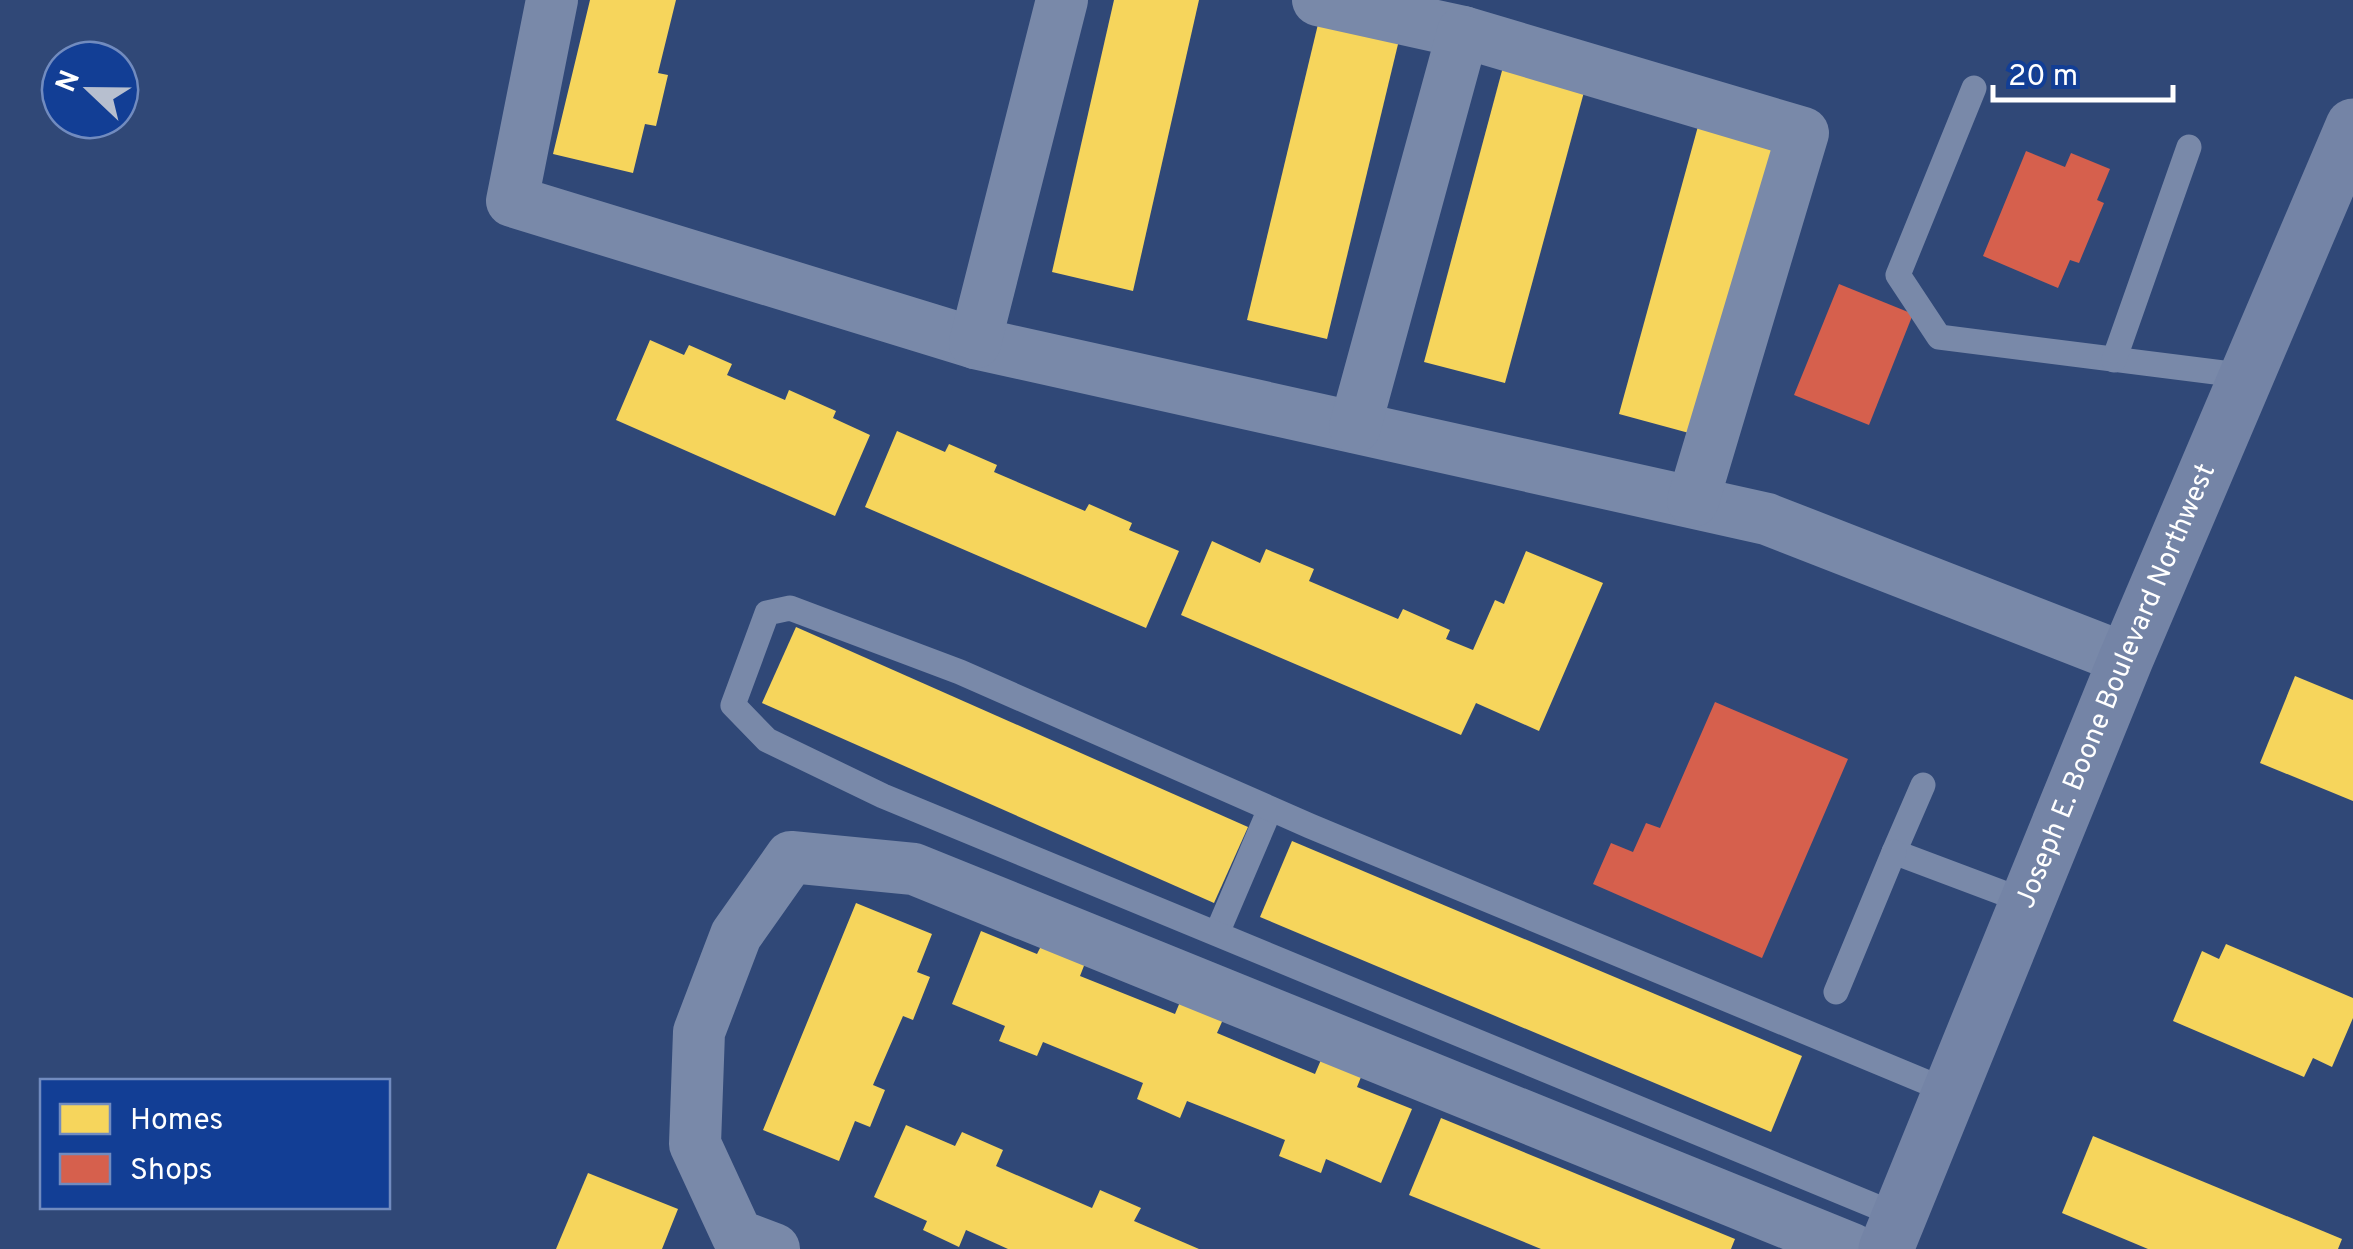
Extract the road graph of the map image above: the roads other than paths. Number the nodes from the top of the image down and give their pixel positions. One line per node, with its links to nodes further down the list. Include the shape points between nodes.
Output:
1 (552, 0): 9 (street, via 512,201)
2 (1062, 0): 9 (street)
3 (1318, 0): 4 (street)
4 (1463, 32): 12 (street); 13 (street, via 1804,133)
5 (1974, 88): 10 (lane, via 1898,275 1939,337)
6 (2353, 126): 8 (main road, Joseph E. Boone Boulevard Northwest)
7 (2189, 147): 10 (lane)
8 (2342, 181): 11 (main road, Joseph E. Boone Boulevard Northwest)
9 (975, 343): 12 (street)
10 (2114, 360): 11 (lane)
11 (2247, 376): 14 (main road, Joseph E. Boone Boulevard Northwest)
12 (1355, 427): 13 (street)
13 (1693, 501): 14 (street, via 1767,519)
14 (2126, 659): 18 (main road, Joseph E. Boone Boulevard Northwest)
15 (1923, 785): 17 (lane)
16 (1270, 809): 19 (lane); 19 (lane, via 960,672 790,608 767,613 733,706 767,740 883,796); 21 (lane)
17 (1894, 852): 18 (lane); 20 (lane)
18 (2027, 902): 21 (main road, Joseph E. Boone Boulevard Northwest)
19 (1217, 933): 22 (lane)
20 (1836, 992)
21 (1950, 1092): 22 (main road, Joseph E. Boone Boulevard Northwest)
22 (1892, 1233)
23 (774, 1249): 24 (street, via 737,1235 695,1144 699,1032 736,935 791,857 914,869)
24 (1852, 1249)

